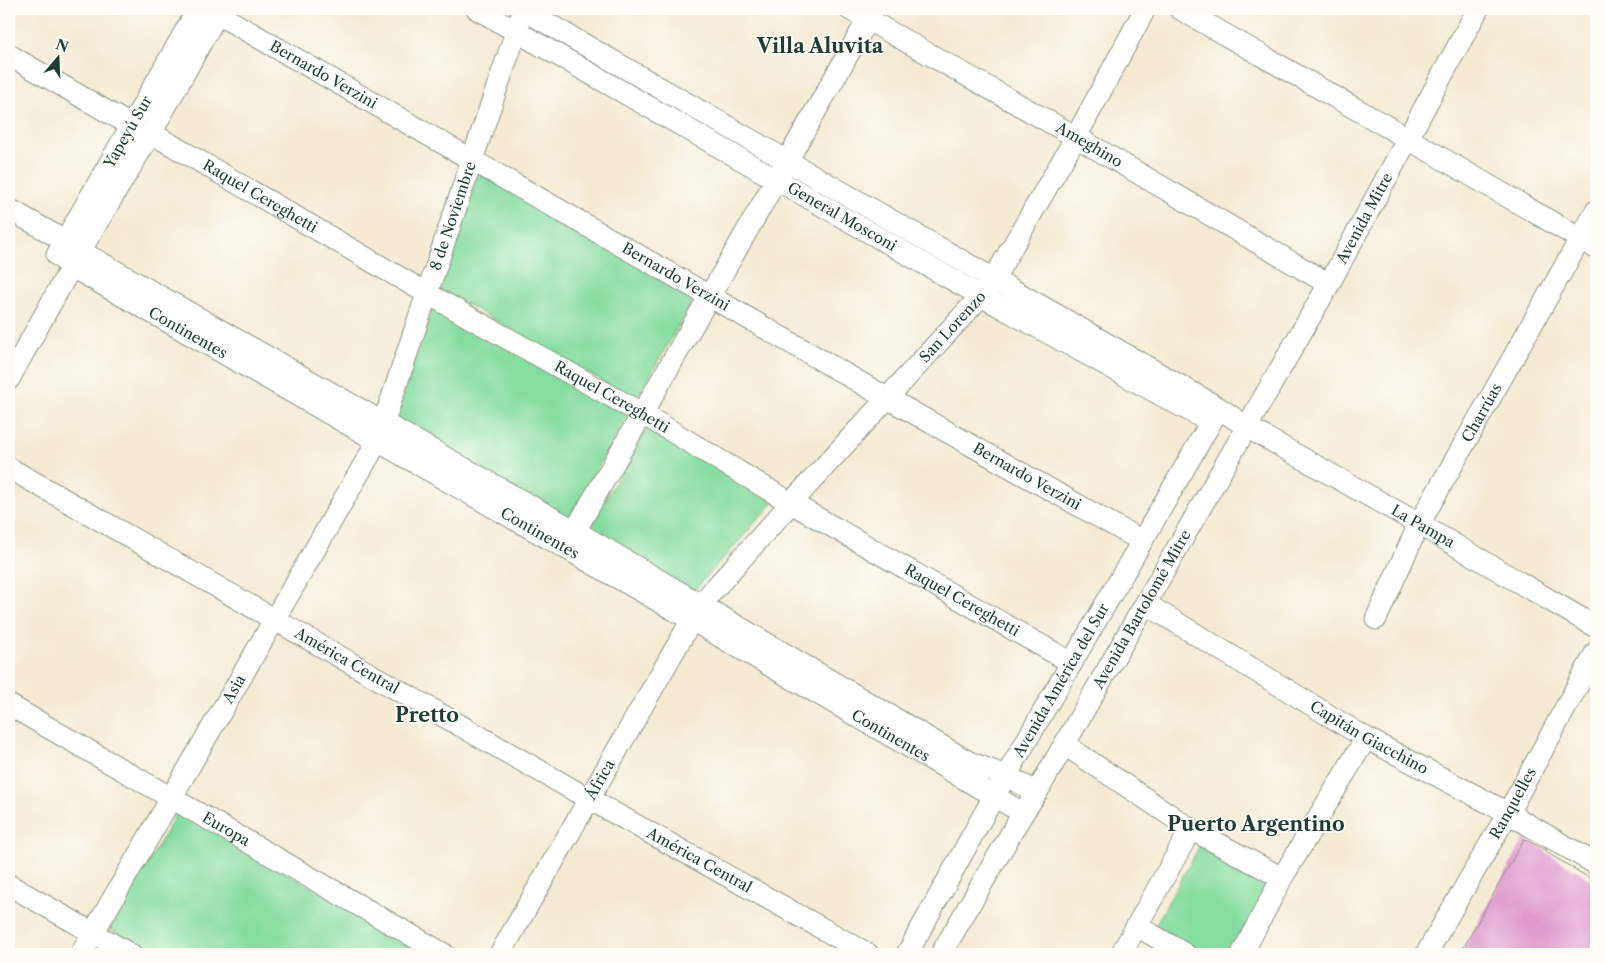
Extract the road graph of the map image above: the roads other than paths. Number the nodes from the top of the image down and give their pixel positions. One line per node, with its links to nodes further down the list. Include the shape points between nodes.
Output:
1 (477, 9): 9 (street, General Mosconi)
2 (523, 9): 9 (street, 8 de Noviembre); 15 (street, General Mosconi)
3 (849, 9): 8 (street, Ameghino)
4 (1145, 9): 12 (street, San Lorenzo)
5 (1180, 9): 13 (street)
6 (1478, 9): 13 (street, Avenida Mitre)
7 (211, 10): 11 (street, Yapeyú Sur); 14 (street, Bernardo Verzini)
8 (871, 14): 12 (street, Ameghino); 15 (street)
9 (516, 31): 14 (street, 8 de Noviembre); 16 (street, General Mosconi)
10 (9, 55): 11 (street, Raquel Cereghetti)
11 (142, 129): 20 (street, Yapeyú Sur); 23 (street, Raquel Cereghetti)
12 (1076, 137): 21 (street, Ameghino); 22 (street, San Lorenzo)
13 (1407, 138): 19 (street); 21 (street, Avenida Mitre)
14 (472, 160): 23 (street, 8 de Noviembre); 24 (street, Bernardo Verzini)
15 (787, 160): 16 (street); 22 (street, General Mosconi)
16 (776, 180): 22 (street, General Mosconi); 24 (street)
17 (9, 209): 20 (street, Continentes)
18 (1596, 211): 19 (street, Charrúas)
19 (1588, 244): 33 (street, Charrúas)
20 (69, 254): 25 (street, Yapeyú Sur); 30 (street, Continentes)
21 (1329, 284): 29 (street, Avenida Mitre)
22 (987, 288): 26 (street, San Lorenzo); 28 (street, General Mosconi)
23 (428, 294): 27 (street, Raquel Cereghetti); 30 (street, 8 de Noviembre)
24 (710, 296): 26 (street, Bernardo Verzini); 27 (street)
25 (9, 379)
26 (887, 398): 32 (street, San Lorenzo); 35 (street, Bernardo Verzini)
27 (641, 413): 32 (street, Raquel Cereghetti); 34 (street)
28 (1214, 415): 29 (street, General Mosconi); 35 (street, Avenida América del Sur)
29 (1247, 427): 33 (street, La Pampa); 36 (street, Avenida Bartolomé Mitre)
30 (381, 432): 34 (street, Continentes); 37 (street, Continentes); 39 (street, Asia)
31 (9, 468): 39 (street, América Central)
32 (791, 503): 37 (street, San Lorenzo); 42 (street, Raquel Cereghetti)
33 (1419, 524): 38 (street, Charrúas); 40 (street, La Pampa)
34 (575, 531): 37 (street, Continentes)
35 (1142, 541): 42 (street, Avenida América del Sur)
36 (1146, 604): 44 (street, Capitán Giacchino); 45 (street, Avenida Bartolomé Mitre)
37 (695, 612): 46 (street, Continentes, via 969,762); 48 (street, Continentes); 50 (street, África)
38 (1376, 619)
39 (274, 620): 49 (street, Asia); 50 (street, América Central)
40 (1596, 628)
41 (1596, 652): 52 (street, Ranquelles)
42 (1072, 663): 46 (street, Avenida América del Sur)
43 (9, 705): 49 (street, Europa)
44 (1366, 738): 52 (street, Capitán Giacchino); 55 (street)
45 (1065, 745): 47 (street, Avenida Bartolomé Mitre); 53 (street)
46 (1006, 776): 47 (street, Continentes); 48 (street, Avenida América del Sur)
47 (1037, 792): 51 (street)
48 (994, 796): 51 (street, Continentes); 64 (street, Avenida América del Sur)
49 (172, 798): 58 (street, Asia); 61 (street, Europa)
50 (589, 798): 62 (street, África); 63 (street, América Central)
51 (1023, 813): 65 (street)
52 (1508, 813): 54 (street, Capitán Giacchino); 69 (street, Ranquelles)
53 (1191, 829): 55 (street); 57 (street)
54 (1596, 864)
55 (1282, 878): 68 (street)
56 (9, 885): 58 (street)
57 (1137, 926): 66 (street); 67 (street)
58 (93, 933): 59 (street, Asia); 60 (street)
59 (81, 954)
60 (130, 954)
61 (444, 954)
62 (500, 954)
63 (868, 954)
64 (907, 954)
65 (941, 954)
66 (1121, 954)
67 (1185, 954)
68 (1242, 954)
69 (1426, 954)

